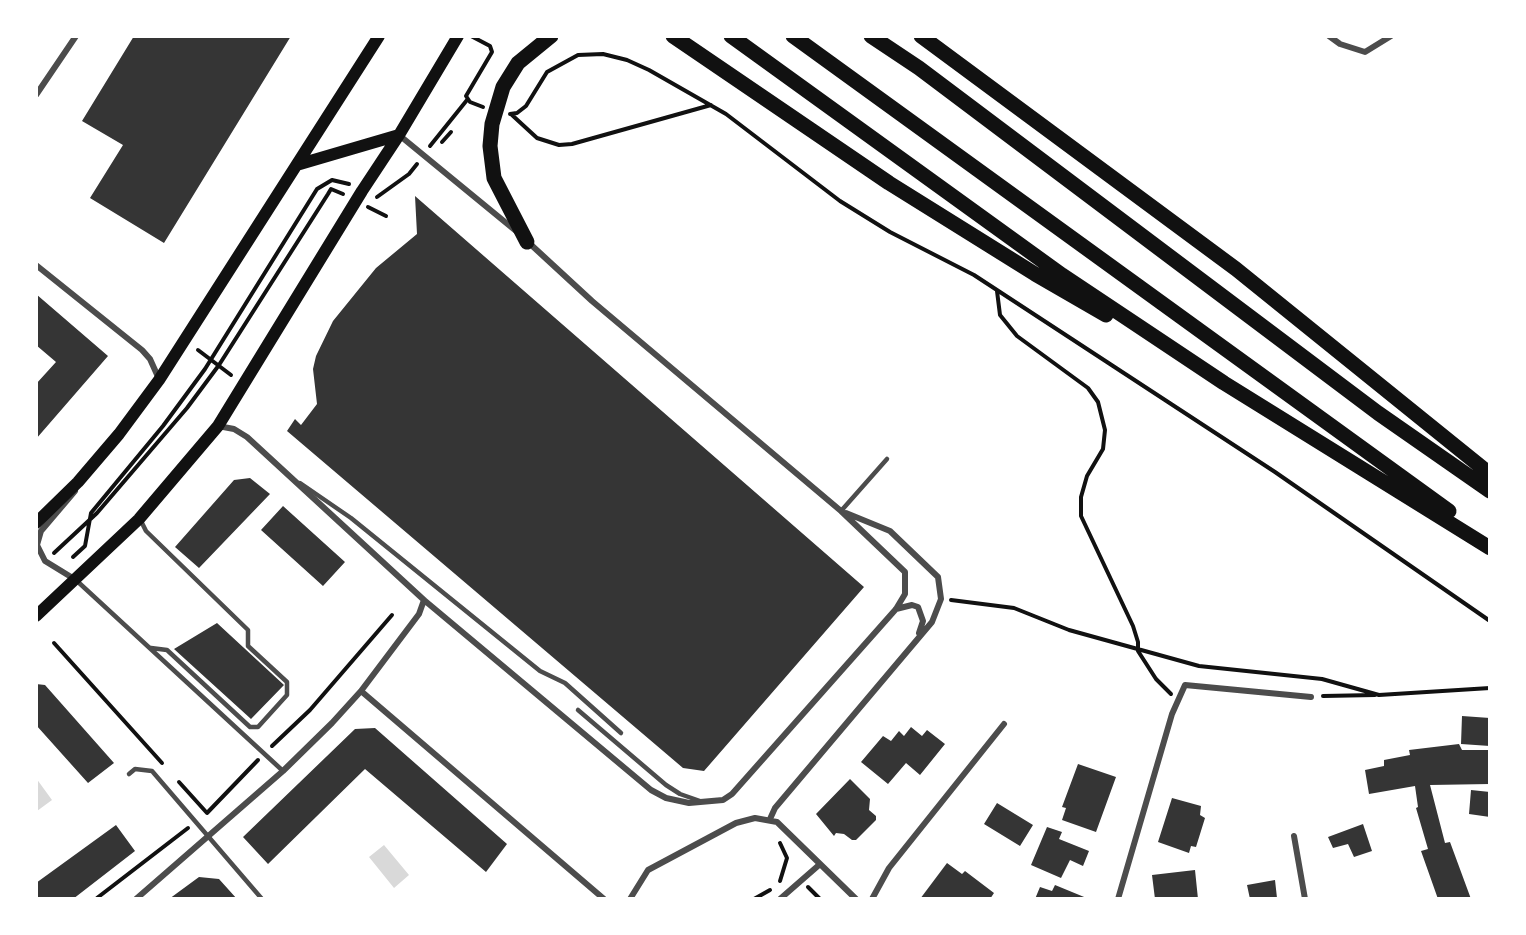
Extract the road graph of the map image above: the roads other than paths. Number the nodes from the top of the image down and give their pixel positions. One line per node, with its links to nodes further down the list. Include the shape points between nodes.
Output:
1 (76, 36): 12 (street)
2 (379, 36): 14 (main road)
3 (458, 36): 13 (main road)
4 (551, 36): 15 (highway, via 518,63 502,87 489,146 494,178)
5 (673, 36): 18 (highway, via 918,201)
6 (731, 36): 18 (highway, via 1062,275)
7 (793, 36): 28 (highway)
8 (871, 36): 24 (highway, via 1378,413)
9 (921, 36): 21 (highway, via 1236,269)
10 (1329, 36): 11 (street, via 1365,52)
11 (1391, 36)
12 (36, 95)
13 (399, 135): 14 (main road); 15 (street); 19 (main road)
14 (300, 164): 17 (main road)
15 (527, 242): 25 (street)
16 (36, 265): 17 (street, via 142,350)
17 (159, 380): 23 (main road)
18 (1224, 383): 29 (highway)
19 (218, 426): 22 (street, via 247,437); 26 (main road)
20 (887, 459): 25 (lane)
21 (1490, 474)
22 (290, 477): 31 (street); 40 (lane, via 351,518 540,671 565,683)
23 (78, 482): 27 (main road); 30 (street, via 73,495 41,531 37,545 45,561)
24 (1490, 491)
25 (842, 511): 32 (street, via 905,572 905,594); 34 (street, via 890,531 938,577 941,599 932,622)
26 (140, 519): 30 (main road); 35 (lane, via 146,531 248,630 249,646 287,682 287,695 258,727 250,727 166,650)
27 (36, 523)
28 (1490, 542)
29 (1490, 548)
30 (77, 580): 33 (main road); 35 (lane)
31 (424, 600): 36 (street, via 419,614); 43 (street, via 651,790 666,798)
32 (896, 609): 34 (street, via 912,605 922,612); 43 (street, via 732,794)
33 (36, 616)
34 (916, 639): 44 (street, via 774,808)
35 (151, 648): 41 (lane)
36 (361, 691): 41 (street); 50 (street)
37 (1311, 697): 55 (street, via 1185,685)
38 (578, 710): 43 (lane, via 666,785)
39 (1004, 724): 54 (street, via 889,868)
40 (621, 733)
41 (283, 771): 45 (street)
42 (129, 774): 45 (lane, via 135,770 152,771)
43 (709, 803)
44 (770, 819): 47 (street); 51 (street, via 736,823 667,857 648,870)
45 (208, 836): 48 (street); 49 (lane)
46 (1294, 836): 56 (street)
47 (819, 865): 52 (street); 53 (street)
48 (136, 899)
49 (262, 899)
50 (604, 899)
51 (630, 899)
52 (780, 899)
53 (856, 899)
54 (872, 899)
55 (1118, 899)
56 (1305, 899)

